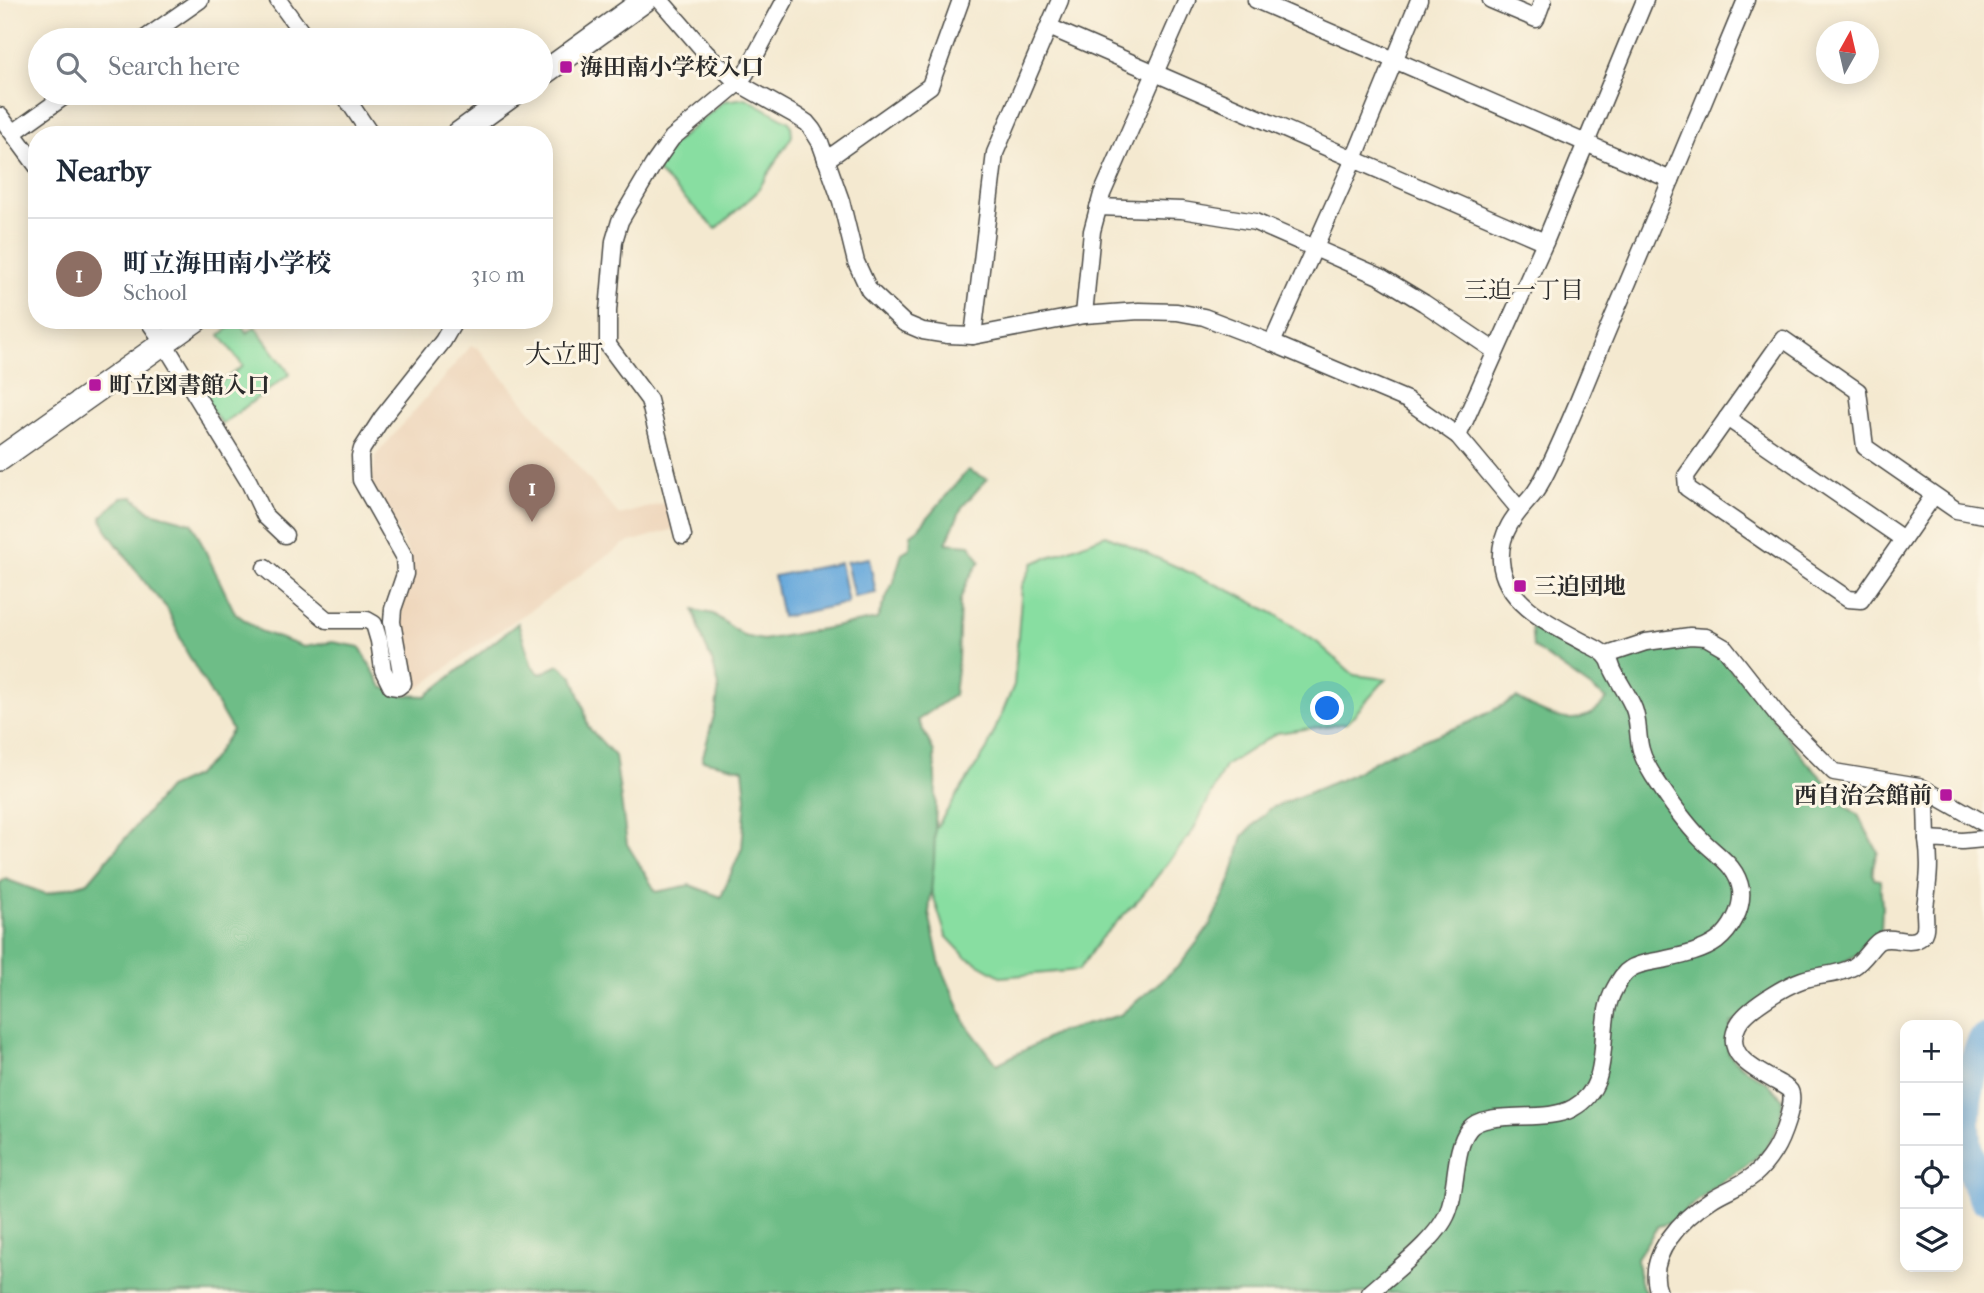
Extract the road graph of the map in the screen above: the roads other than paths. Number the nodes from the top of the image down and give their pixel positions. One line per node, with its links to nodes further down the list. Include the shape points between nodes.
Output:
1 (200, 0): 16 (street)
2 (278, 0): 17 (street)
3 (645, 0): 19 (street)
4 (660, 0): 21 (street)
5 (785, 0): 21 (street)
6 (961, 0): 32 (street, via 930,86)
7 (1060, 0): 15 (street)
8 (1186, 0): 20 (street)
9 (1256, 0): 18 (street)
10 (1419, 0): 18 (street)
11 (1491, 0): 12 (street, via 1536,19)
12 (1544, 0)
13 (1645, 0): 29 (street)
14 (1746, 0): 33 (street)
15 (1049, 27): 20 (street); 41 (street, via 995,153)
16 (160, 28)
17 (298, 28)
18 (1395, 61): 29 (street); 31 (street)
19 (553, 66)
20 (1155, 72): 31 (street); 34 (street)
21 (738, 83): 32 (street, via 807,123); 52 (street, via 672,138 620,221 614,241 608,345 649,400)
22 (52, 105): 28 (street)
23 (351, 105): 26 (street)
24 (498, 105): 27 (street)
25 (0, 116): 28 (street)
26 (365, 126)
27 (469, 126)
28 (13, 133): 30 (street)
29 (1586, 143): 33 (street); 35 (street)
30 (28, 154)
31 (1354, 159): 35 (street); 36 (street)
32 (826, 160): 41 (street, via 856,262 869,290 904,323 923,331)
33 (1671, 180): 49 (street, via 1552,460 1535,493)
34 (1098, 207): 36 (street, via 1182,210 1255,222); 37 (street)
35 (1545, 242): 44 (street)
36 (1314, 247): 43 (street); 44 (street, via 1392,284)
37 (1084, 315): 41 (street); 43 (street, via 1139,312 1204,317)
38 (154, 329): 42 (street)
39 (183, 329): 42 (street)
40 (449, 329): 54 (street, via 382,418 360,456 361,480 404,556 405,574 392,622 402,683 391,686 383,670 374,624 327,620)
41 (973, 336)
42 (164, 343): 47 (street); 51 (street, via 265,516)
43 (1272, 343): 46 (street, via 1407,400)
44 (1495, 351): 46 (street)
45 (1727, 418): 48 (street, via 1783,339 1858,390 1865,447); 53 (street); 53 (street, via 1686,476 1687,488 1829,586 1848,599 1861,600)
46 (1458, 436): 49 (street)
47 (0, 459)
48 (1934, 495): 50 (street, via 1956,510); 53 (street)
49 (1519, 509): 55 (street, via 1502,543 1503,573 1523,605)
50 (1984, 515)
51 (285, 535)
52 (683, 536)
53 (1903, 539)
54 (265, 568)
55 (1607, 655): 56 (street, via 1646,642 1706,637 1725,649 1780,718 1834,772 1919,786); 60 (street, via 1634,709 1641,750 1661,788 1701,839 1731,866 1741,887 1737,913 1717,941 1679,957 1641,964 1621,978 1609,997 1601,1071 1592,1093 1574,1108 1545,1116 1487,1119 1469,1128 1441,1226)
56 (1928, 792): 57 (street); 58 (street)
57 (1984, 823)
58 (1927, 839): 59 (street); 61 (street, via 1926,922 1919,939 1879,941 1857,965 1803,979 1760,1002 1738,1024 1734,1045 1742,1060 1789,1089 1793,1099 1775,1150 1754,1175 1709,1201 1672,1235 1657,1267)
59 (1984, 839)
60 (1370, 1293)
61 (1659, 1293)

